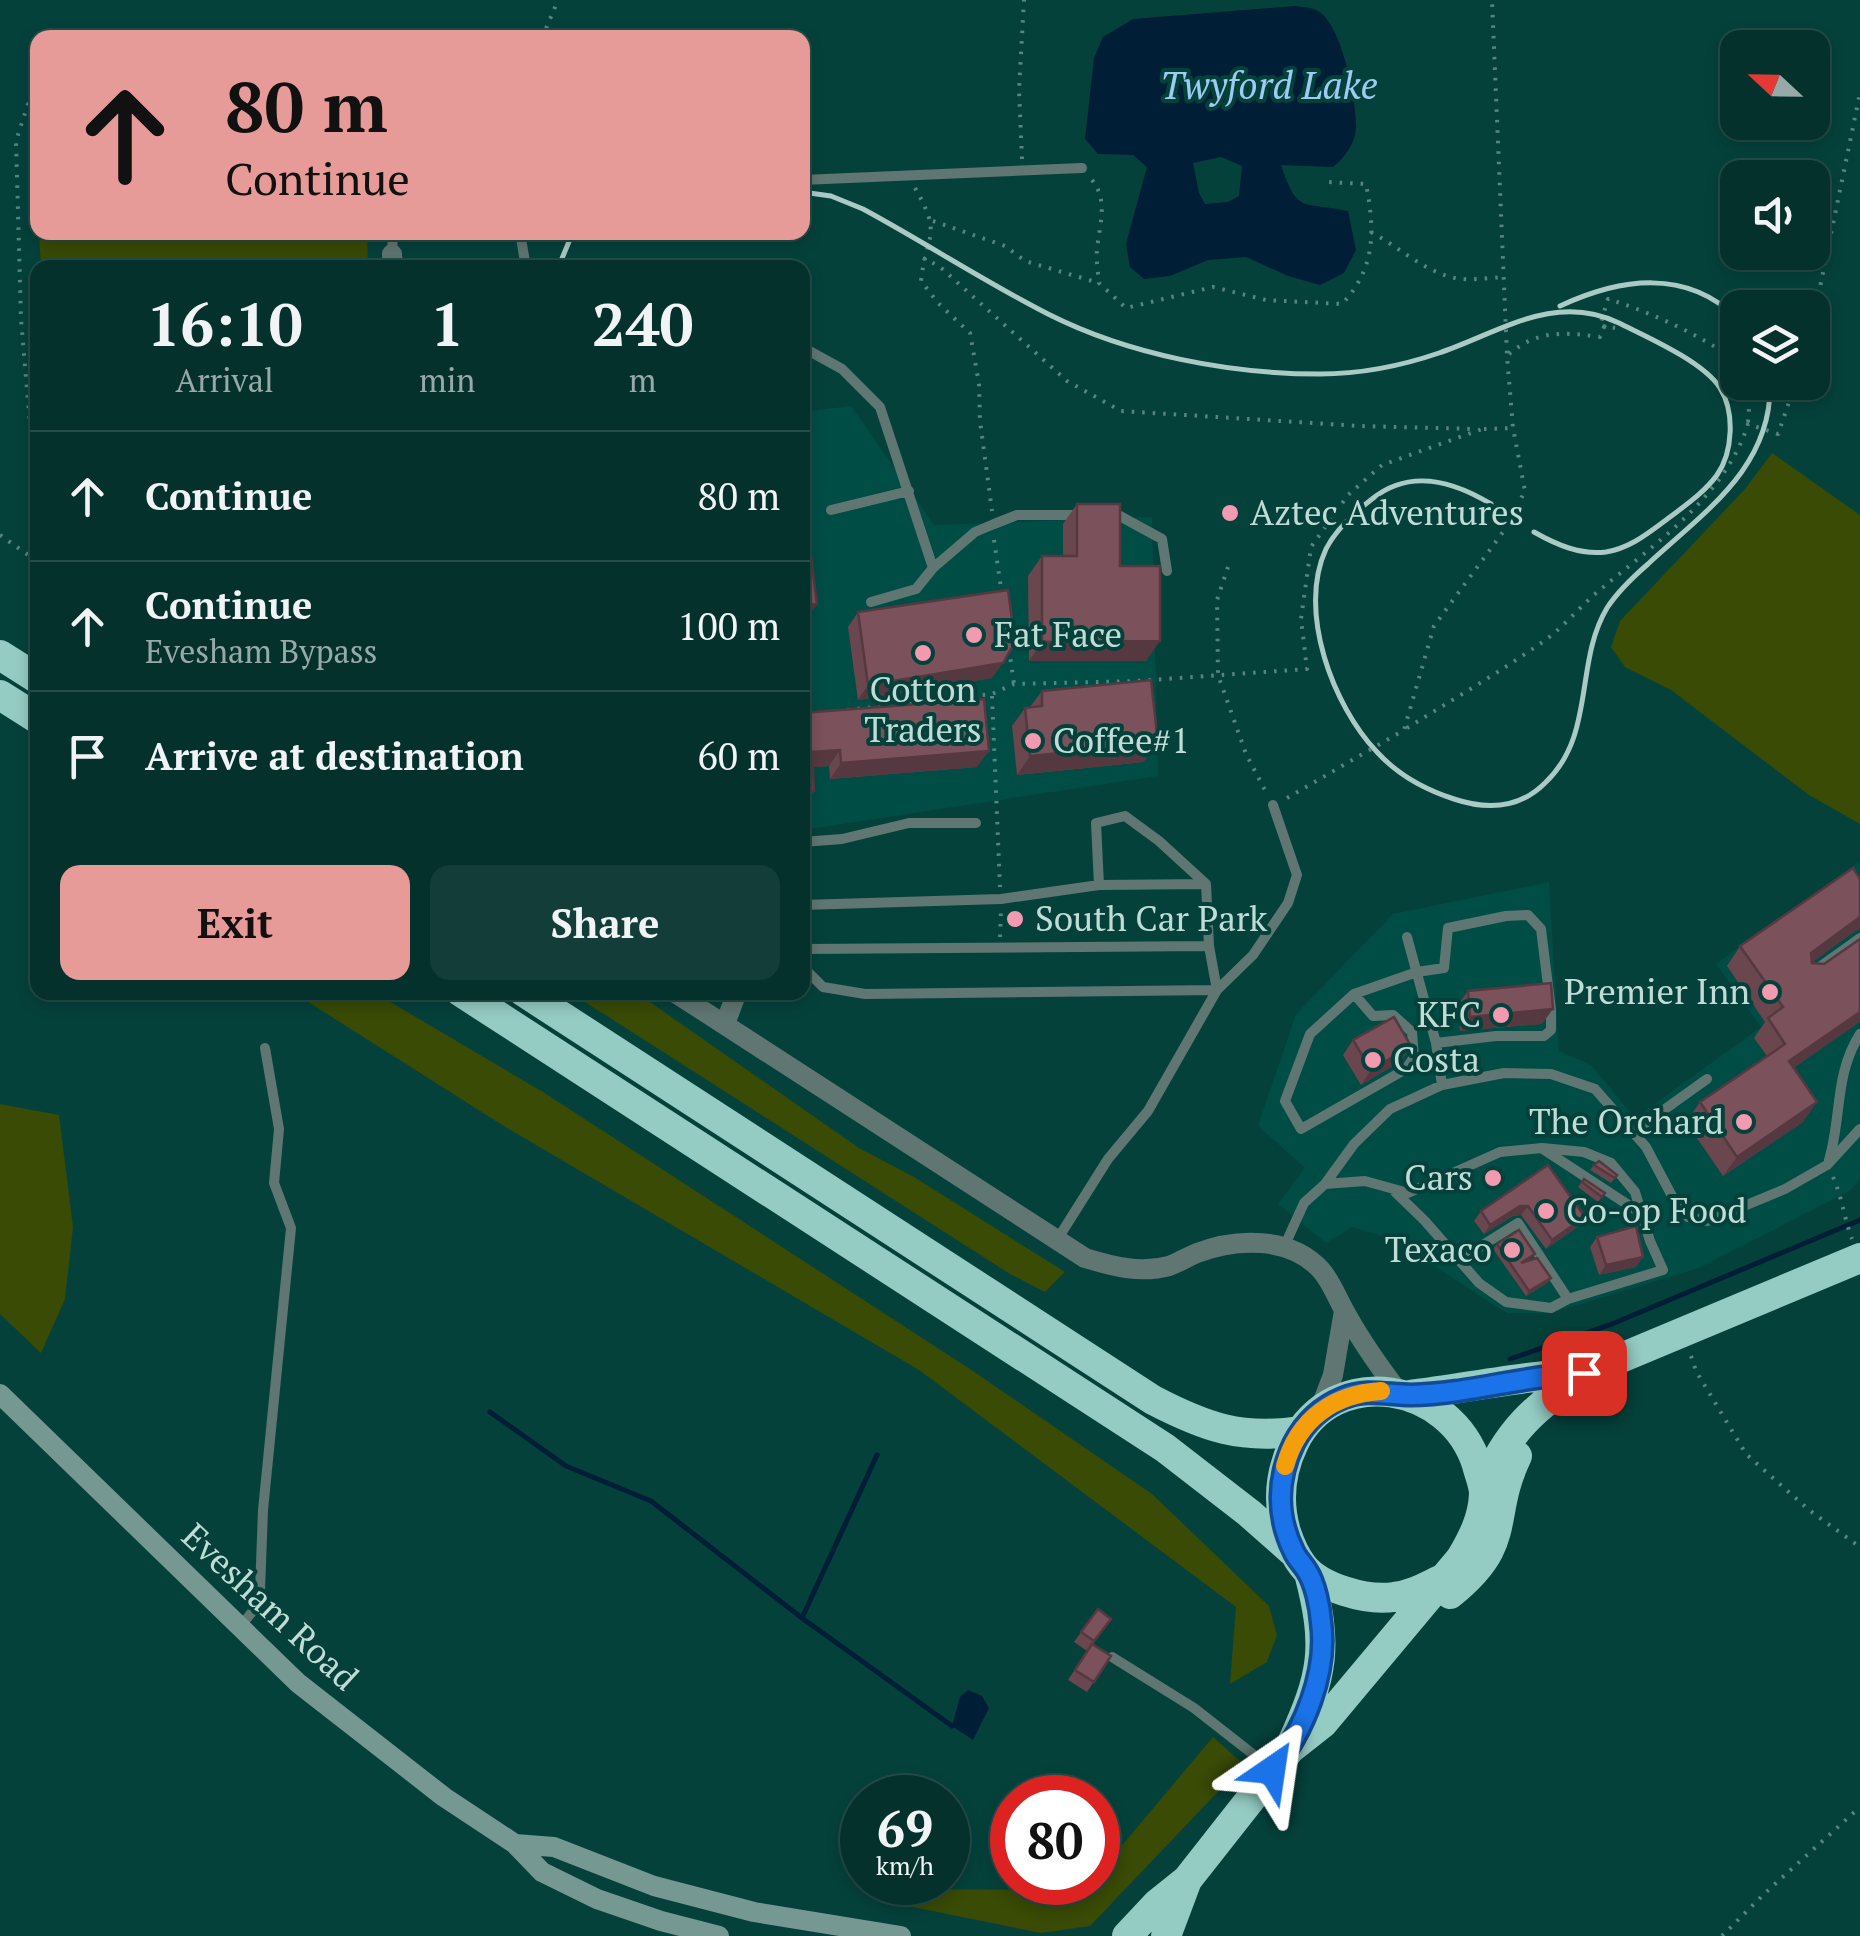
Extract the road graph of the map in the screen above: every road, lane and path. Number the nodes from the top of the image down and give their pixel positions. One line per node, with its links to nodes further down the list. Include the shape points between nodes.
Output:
1 (558, 0): 4 (path)
2 (1024, 0): 8 (path)
3 (1492, 0): 15 (path)
4 (545, 30)
5 (1860, 93): 17 (path)
6 (30, 103): 26 (path, via 16,141)
7 (1082, 168): 8 (lane); 16 (path, via 1098,187 1103,213)
8 (1022, 169): 9 (lane)
9 (909, 175): 10 (lane); 12 (path)
10 (810, 180)
11 (1327, 182): 13 (path, via 1366,184)
12 (932, 222): 14 (path); 16 (path)
13 (1371, 232): 15 (path, via 1428,270 1458,279); 16 (path, via 1359,286 1342,304 1266,300 1214,287 1126,308)
14 (924, 258): 28 (path, via 1067,381 1121,411); 31 (path, via 921,281 970,333)
15 (1505, 277): 22 (path)
16 (1099, 283)
17 (1819, 290)
18 (1604, 327): 19 (path); 20 (path, via 1608,299); 22 (path, via 1600,338 1549,333 1524,341)
19 (1617, 328)
20 (1720, 350)
21 (810, 351): 29 (lane, via 842,368 880,407)
22 (1508, 356): 27 (path)
23 (1750, 400): 25 (path)
24 (1790, 400): 25 (path, via 1778,434)
25 (1748, 424): 48 (path, via 1734,461 1632,566 1547,639)
26 (30, 425)
27 (1513, 428): 28 (path); 48 (path, via 1526,491 1434,626)
28 (1482, 429): 42 (path, via 1382,465 1348,494 1310,547 1302,619 1308,669)
29 (909, 490): 30 (lane); 35 (lane)
30 (831, 510)
31 (993, 524): 35 (lane); 36 (lane, via 1017,515 1118,515 1162,540); 37 (path)
32 (0, 536): 33 (path)
33 (30, 557)
34 (1228, 567): 42 (path, via 1218,600)
35 (933, 568): 38 (lane, via 916,589)
36 (1167, 570)
37 (1002, 595)
38 (871, 602)
39 (1010, 648): 43 (path)
40 (0, 656): 41 (highway)
41 (30, 674)
42 (1218, 675): 43 (path); 49 (path)
43 (1014, 684): 44 (path)
44 (992, 694): 46 (path); 54 (path)
45 (0, 695): 47 (highway)
46 (832, 711)
47 (30, 715)
48 (1404, 730): 49 (path)
49 (1273, 805): 64 (lane, via 1297,875 1288,904 1253,955)
50 (976, 823): 51 (lane, via 909,823)
51 (810, 841)
52 (1098, 884): 53 (lane); 53 (lane, via 1096,823 1125,816); 54 (lane)
53 (1206, 884): 59 (lane)
54 (1001, 899): 55 (lane); 58 (path)
55 (810, 905)
56 (1408, 937): 61 (lane)
57 (1860, 938): 63 (lane)
58 (1000, 946): 59 (lane); 60 (lane)
59 (1210, 946): 64 (lane)
60 (810, 949)
61 (1417, 972): 65 (lane); 72 (lane); 72 (lane, via 1444,968 1448,928 1528,915 1541,929 1550,1030 1544,1036)
62 (810, 974): 64 (lane, via 823,987 866,994)
63 (1805, 977)
64 (1217, 990): 83 (lane, via 1148,1111)
65 (1354, 994): 65 (lane, via 1373,1016 1393,1015 1412,1032 1414,1057 1406,1070 1302,1129 1285,1101 1300,1058 1310,1034)
66 (473, 1000): 97 (highway, via 1165,1448)
67 (536, 1000): 94 (highway, via 1153,1400 1228,1432 1270,1436)
68 (687, 1000): 70 (street)
69 (734, 1000): 70 (street)
70 (725, 1024): 83 (street)
71 (1860, 1034): 79 (lane, via 1836,1100 1837,1134)
72 (1436, 1044): 75 (lane)
73 (265, 1048): 100 (lane, via 280,1130 274,1183 291,1228 260,1591)
74 (1707, 1079): 77 (lane)
75 (1442, 1086): 77 (lane, via 1504,1073 1551,1074 1596,1089); 80 (lane, via 1390,1109)
76 (1860, 1130): 79 (lane)
77 (1633, 1132): 79 (lane, via 1688,1217 1708,1221)
78 (1542, 1148): 81 (lane, via 1500,1152 1422,1189); 82 (lane); 82 (lane, via 1584,1152 1611,1163 1636,1192)
79 (1827, 1165): 84 (path)
80 (1325, 1184): 81 (lane, via 1365,1182); 85 (lane, via 1304,1203)
81 (1395, 1192): 86 (lane)
82 (1642, 1214): 87 (lane, via 1664,1270)
83 (1057, 1240): 85 (street, via 1124,1270 1168,1266 1241,1241)
84 (1855, 1246): 89 (highway)
85 (1284, 1247): 88 (street, via 1320,1268)
86 (1459, 1260): 87 (lane, via 1506,1302 1550,1308); 87 (lane, via 1518,1223)
87 (1568, 1299)
88 (1344, 1312): 93 (street); 94 (street, via 1333,1375)
89 (1683, 1333): 90 (highway); 96 (path, via 1696,1370 1746,1454)
90 (1633, 1353): 91 (highway); 99 (highway, via 1614,1377 1572,1399 1533,1433 1510,1472 1484,1564)
91 (1584, 1373): 93 (highway); 95 (highway, via 1524,1420 1494,1460)
92 (0, 1394): 100 (main road, Evesham Road)
93 (1405, 1394): 94 (highway, via 1346,1396); 95 (highway, via 1442,1412 1458,1429)
94 (1310, 1420): 97 (highway, via 1280,1484 1281,1513)
95 (1484, 1489): 98 (highway, via 1472,1539)
96 (1860, 1547)
97 (1302, 1563): 98 (highway, via 1362,1595 1390,1598); 102 (highway, via 1322,1622 1322,1650 1305,1716)
98 (1444, 1578): 99 (highway)
99 (1406, 1627): 102 (highway)
100 (240, 1628): 104 (main road, Evesham Road, via 370,1739)
101 (1112, 1657): 102 (lane)
102 (1281, 1760): 105 (highway)
103 (1860, 1807): 110 (path)
104 (515, 1844): 106 (main road, Evesham Road, via 542,1872 597,1898); 107 (main road, Evesham Road, via 554,1847 654,1886 754,1912)
105 (1187, 1880): 108 (highway); 109 (highway)
106 (719, 1936)
107 (900, 1936)
108 (1127, 1936)
109 (1166, 1936)
110 (1722, 1936)

